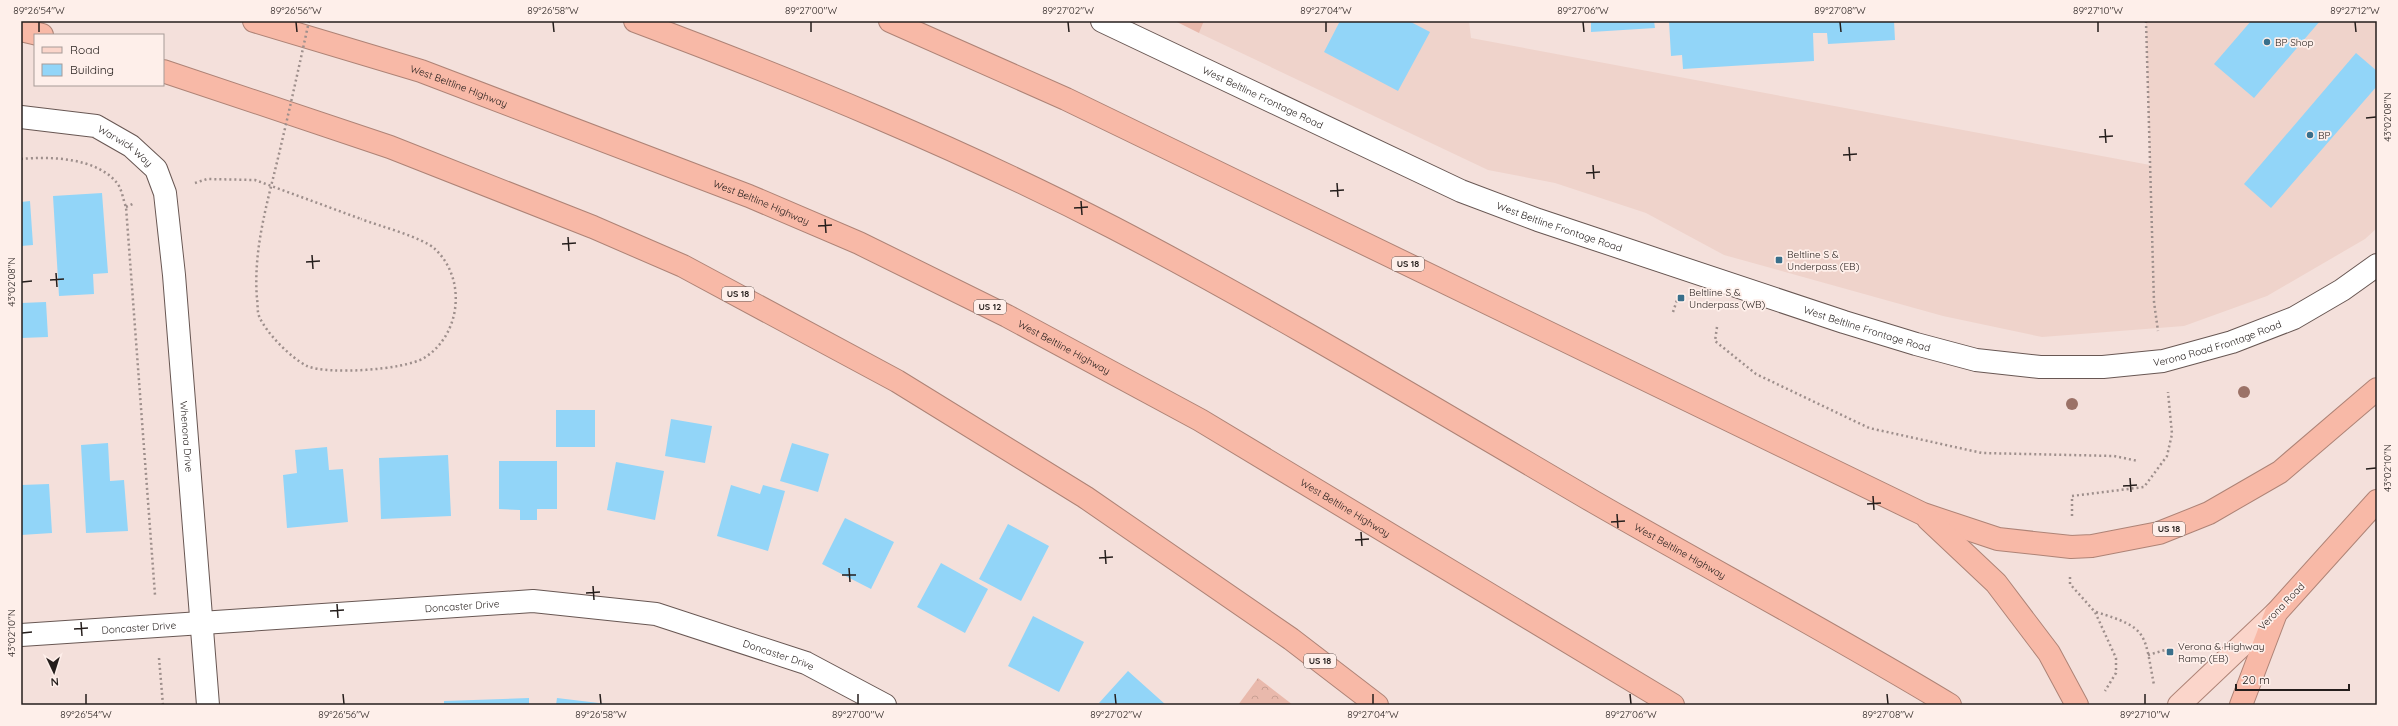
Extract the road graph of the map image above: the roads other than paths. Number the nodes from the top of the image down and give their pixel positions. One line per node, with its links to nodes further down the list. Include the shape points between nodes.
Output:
1 (254, 21): 22 (highway, West Beltline Highway / US 12, via 421,71 749,196 859,243 1007,316 1200,420)
2 (635, 21): 18 (highway, West Beltline Highway, via 887,121 1004,174 1113,228 1276,316 1598,504)
3 (890, 21): 14 (highway, US 18, via 1066,99)
4 (1102, 21): 11 (street, West Beltline Frontage Road, via 1460,190 1538,220 1916,344 1976,360)
5 (21, 30): 6 (highway)
6 (38, 34)
7 (164, 72): 21 (highway, US 18, via 390,147 683,266 898,381 1085,497 1291,639)
8 (21, 117): 9 (street, Warwick Way, via 96,126 131,146)
9 (156, 169): 16 (street, Whenona Drive, via 165,193 174,282)
10 (2377, 266): 11 (street, Verona Road Frontage Road, via 2294,318 2232,342 2163,361 2103,367)
11 (2040, 367)
12 (2377, 389): 14 (highway, US 18, via 2280,472 2209,513 2159,533 2092,546 2071,547 1998,539)
13 (2377, 501): 15 (highway, Verona Road)
14 (1923, 514): 23 (highway, via 1996,582 2049,653)
15 (2276, 613): 24 (main road, Verona Road); 25 (highway)
16 (201, 623): 17 (street, Doncaster Drive); 19 (street, Whenona Drive); 20 (street, Doncaster Drive, via 532,601 656,614 806,663)
17 (21, 635)
18 (1946, 702)
19 (208, 705)
20 (885, 705)
21 (1377, 705)
22 (1673, 705)
23 (2077, 705)
24 (2179, 705)
25 (2241, 705)

